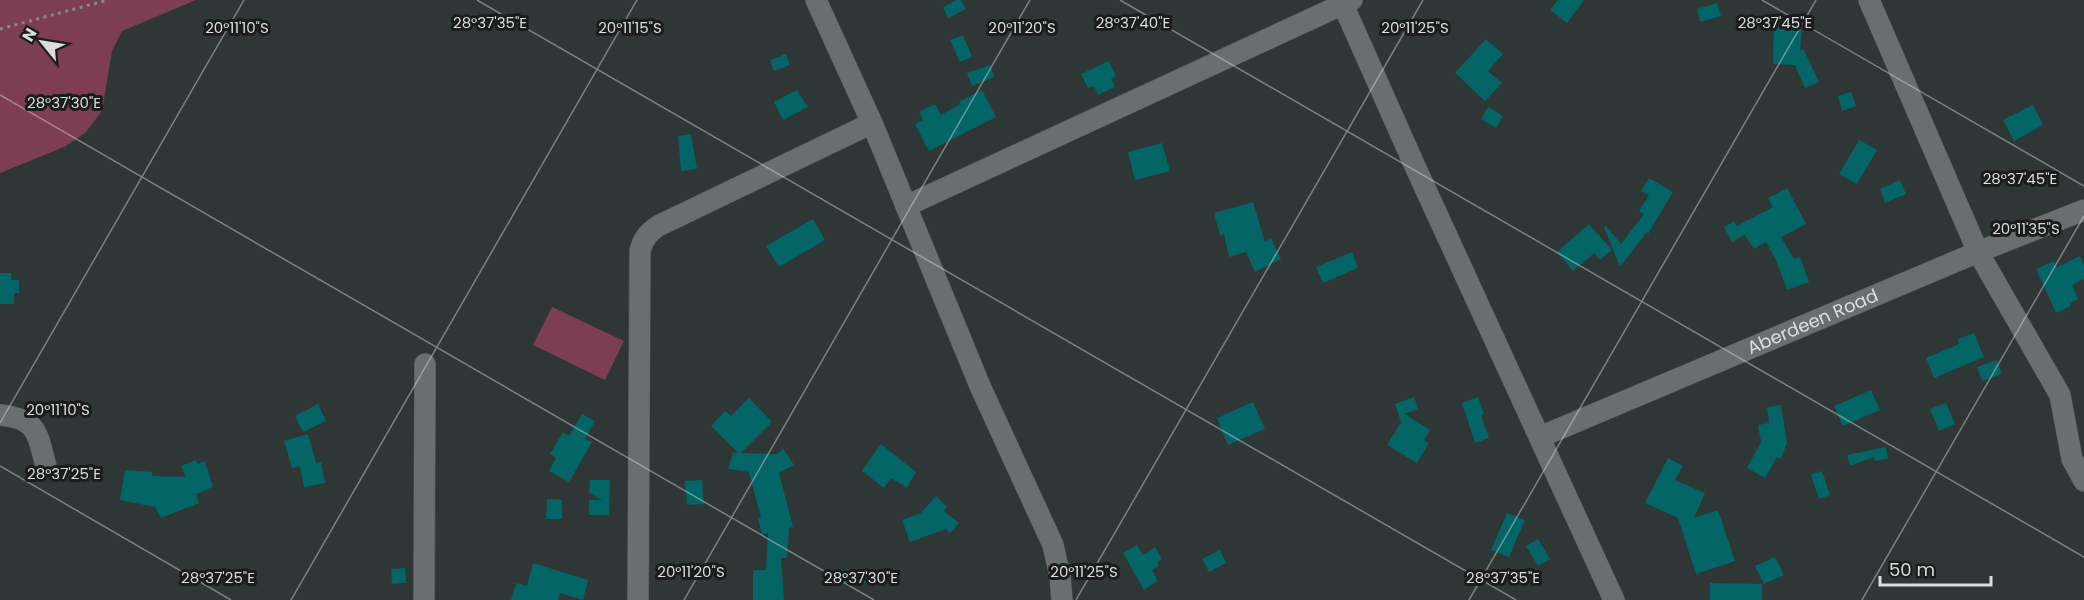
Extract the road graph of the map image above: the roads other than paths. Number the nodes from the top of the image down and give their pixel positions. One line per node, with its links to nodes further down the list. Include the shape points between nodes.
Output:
1 (816, 0): 4 (street)
2 (1869, 0): 7 (street)
3 (1346, 1): 5 (street); 10 (street, via 1434,208)
4 (872, 123): 5 (street); 14 (street, via 658,226 643,240)
5 (906, 206): 15 (street, via 980,386 1053,545)
6 (2084, 210): 7 (street, Aberdeen Road)
7 (1978, 252): 10 (street, Aberdeen Road); 12 (street, via 2060,395 2072,459)
8 (425, 364): 13 (street)
9 (0, 415): 11 (street, via 24,421 35,429)
10 (1540, 437): 16 (street)
11 (46, 466)
12 (2084, 481)
13 (424, 600)
14 (638, 600)
15 (1062, 600)
16 (1614, 600)

